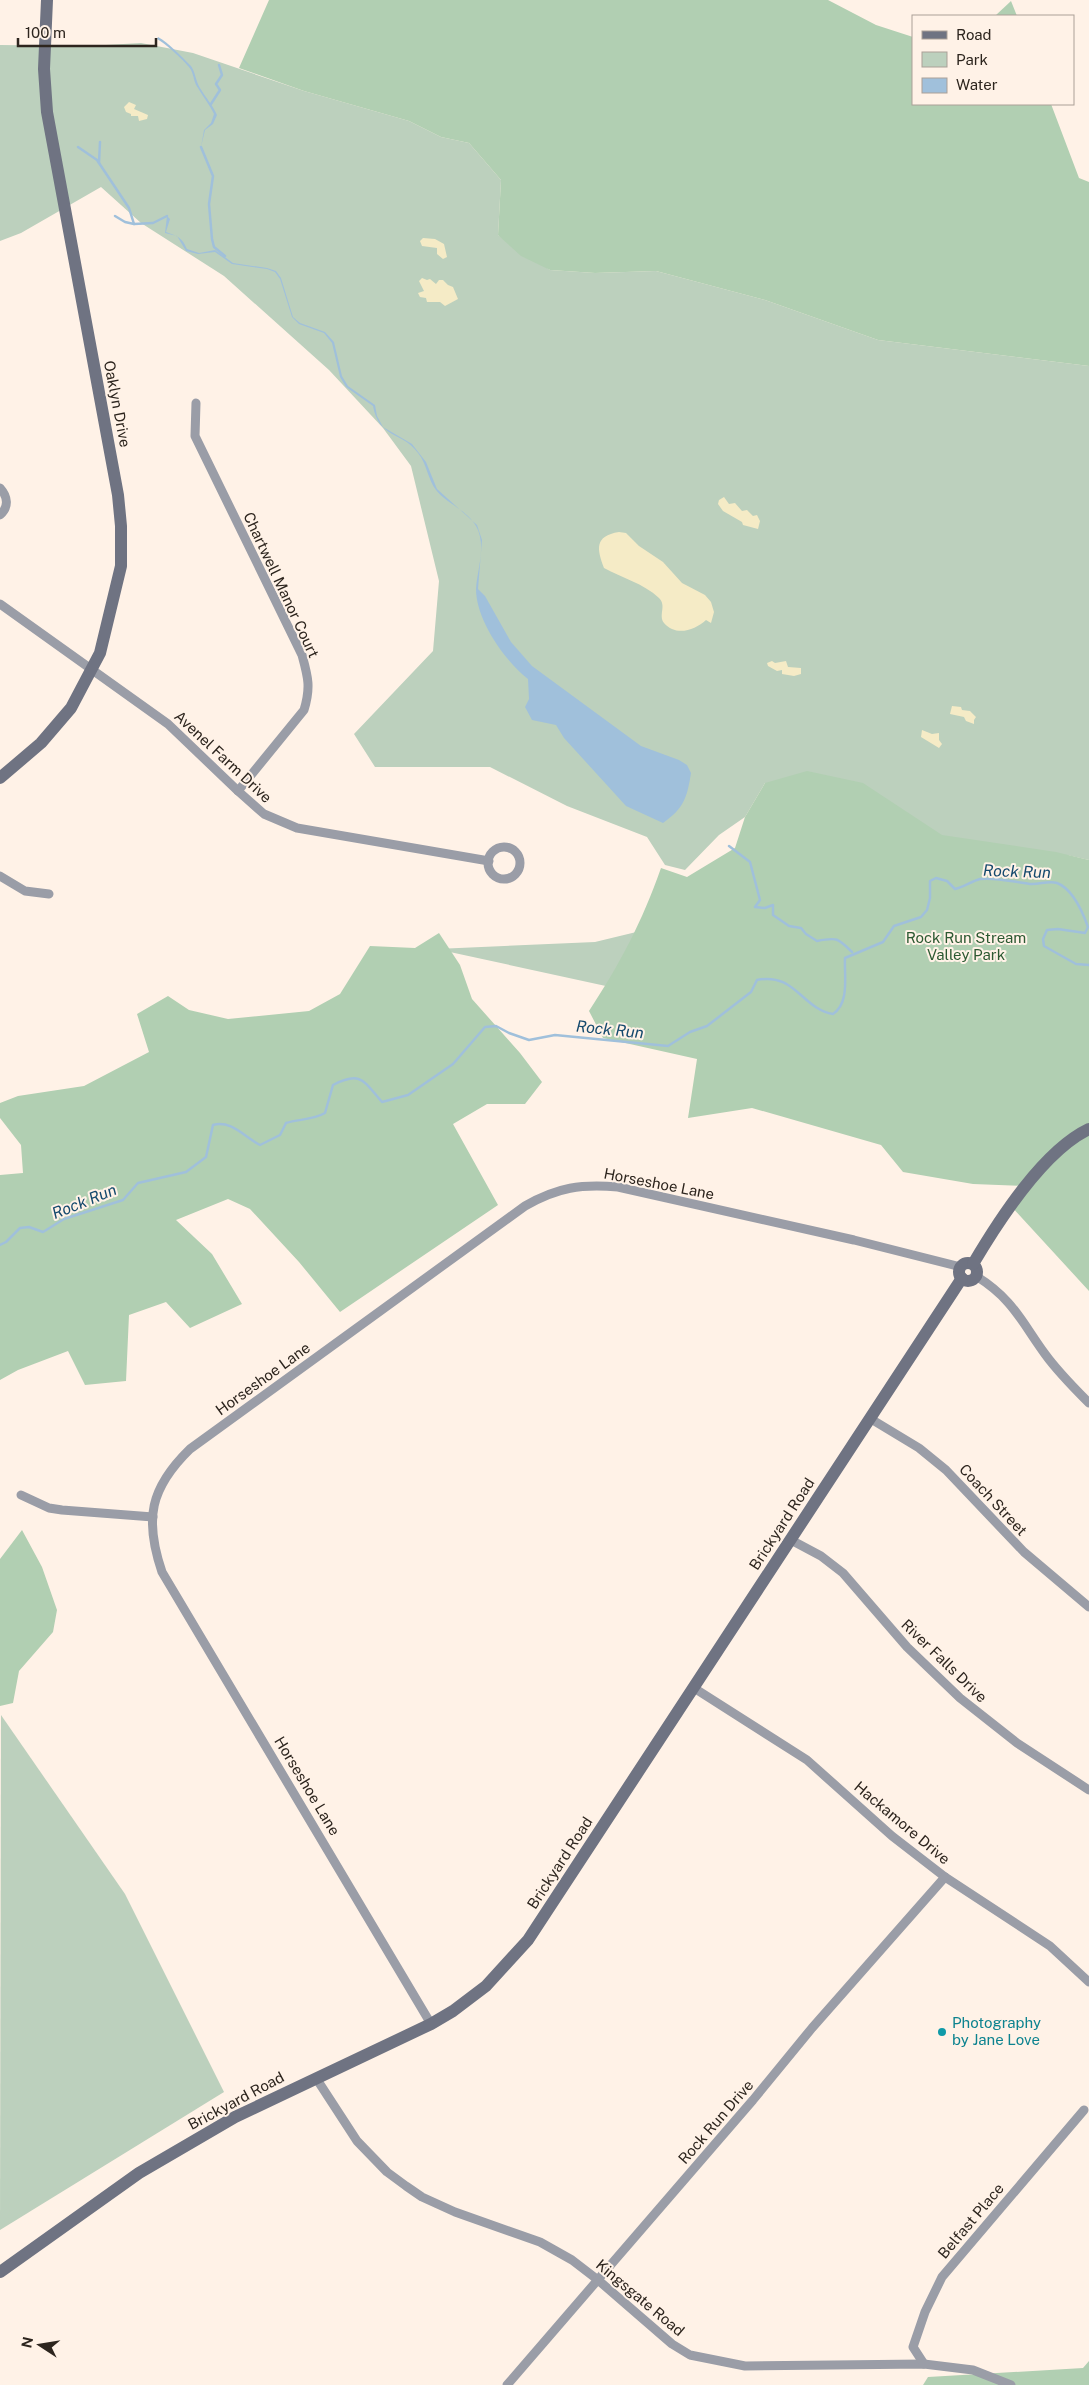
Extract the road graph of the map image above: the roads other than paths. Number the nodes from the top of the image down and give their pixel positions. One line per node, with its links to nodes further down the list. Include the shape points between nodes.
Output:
1 (47, 0): 6 (street, Oaklyn Drive, via 44,69 47,112 121,526 121,566 116,593)
2 (196, 403): 8 (street, Chartwell Manor Court, via 195,436 302,655 309,679 304,710)
3 (0, 488): 4 (street, via 6,503)
4 (0, 515)
5 (0, 604): 6 (street, Avenel Farm Drive)
6 (93, 670): 7 (street, Oaklyn Drive, via 71,708 47,736); 8 (street, Avenel Farm Drive, via 168,724)
7 (0, 778)
8 (238, 791): 9 (street, Avenel Farm Drive, via 264,814 297,828)
9 (488, 861)
10 (0, 876): 11 (street, via 25,891)
11 (48, 894)
12 (1089, 1129): 13 (street, Brickyard Road, via 1050,1158 994,1230)
13 (968, 1271): 14 (street, Horseshoe Lane, via 1009,1301 1059,1372); 15 (street, Brickyard Road); 17 (street, Horseshoe Lane, via 872,1244 618,1187 589,1185 559,1190 525,1206 190,1449 174,1464 160,1486)
14 (1089, 1403)
15 (871, 1419): 18 (street, Brickyard Road); 19 (street, Coach Street, via 919,1448 946,1470 1024,1552)
16 (21, 1496): 17 (street, via 48,1508)
17 (153, 1517): 24 (street, Horseshoe Lane, via 153,1544 162,1572)
18 (791, 1540): 20 (street, Brickyard Road); 21 (street, River Falls Drive, via 821,1556 843,1573 907,1647 960,1698 1017,1743)
19 (1089, 1608)
20 (694, 1688): 22 (street, Hackamore Drive, via 807,1760 892,1836); 24 (street, Brickyard Road, via 528,1940 486,1986)
21 (1089, 1790)
22 (945, 1877): 23 (street, Hackamore Drive, via 1050,1946); 28 (street, Rock Run Drive)
23 (1089, 1982)
24 (431, 2024): 25 (street, Brickyard Road)
25 (316, 2078): 27 (street, Brickyard Road, via 235,2117 139,2173); 28 (street, Kingsgate Road, via 357,2141 387,2172 406,2186 455,2212 540,2242)
26 (1084, 2110): 29 (street, Belfast Place, via 942,2277 912,2347)
27 (0, 2272)
28 (598, 2280): 29 (street, Kingsgate Road, via 672,2344 699,2358 744,2366); 30 (street, Rock Run Drive)
29 (924, 2364): 31 (street, Kingsgate Road, via 973,2370)
30 (507, 2385)
31 (1011, 2385)

